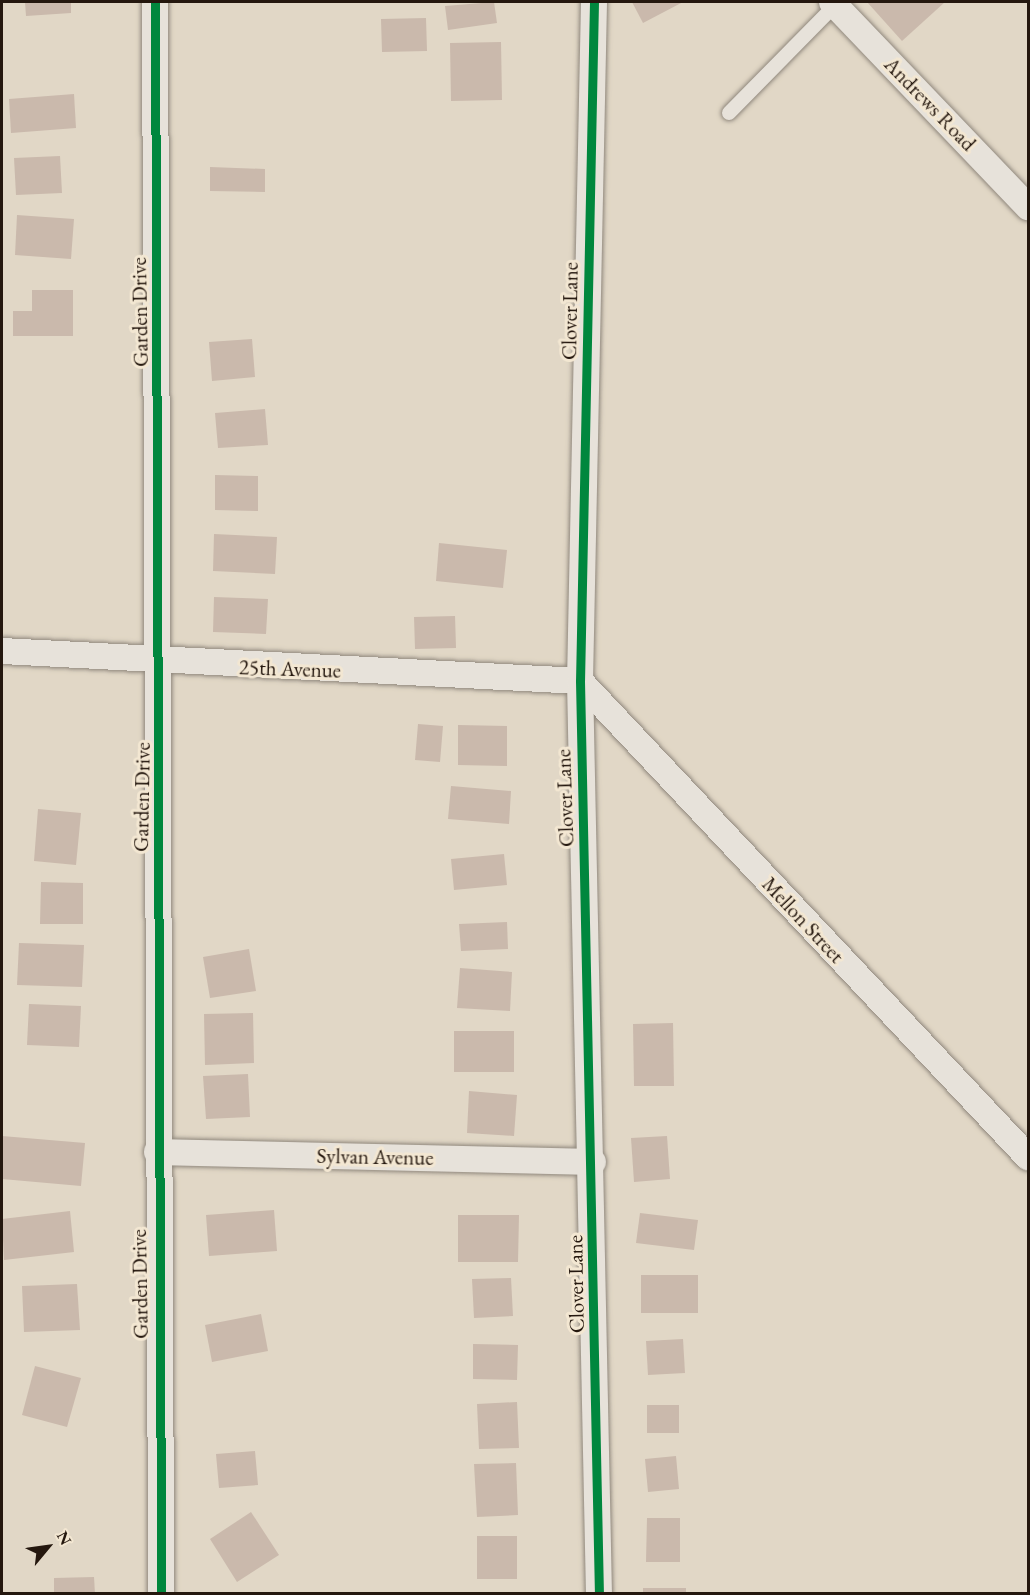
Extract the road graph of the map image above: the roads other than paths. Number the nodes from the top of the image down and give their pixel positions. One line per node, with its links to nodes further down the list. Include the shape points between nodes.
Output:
1 (155, 2): 7 (street, Garden Drive)
2 (594, 2): 8 (street, Clover Lane)
3 (834, 4): 4 (lane); 5 (street, Andrews Road)
4 (729, 113)
5 (1029, 207)
6 (2, 651): 7 (street, 25th Avenue)
7 (162, 663): 8 (street, 25th Avenue); 9 (street, Garden Drive)
8 (580, 681): 10 (street, Mellon Street); 11 (street, Clover Lane)
9 (157, 1152): 11 (street, Sylvan Avenue); 12 (street, Garden Drive)
10 (1029, 1157)
11 (593, 1162): 13 (street, Clover Lane)
12 (161, 1593)
13 (599, 1593)

